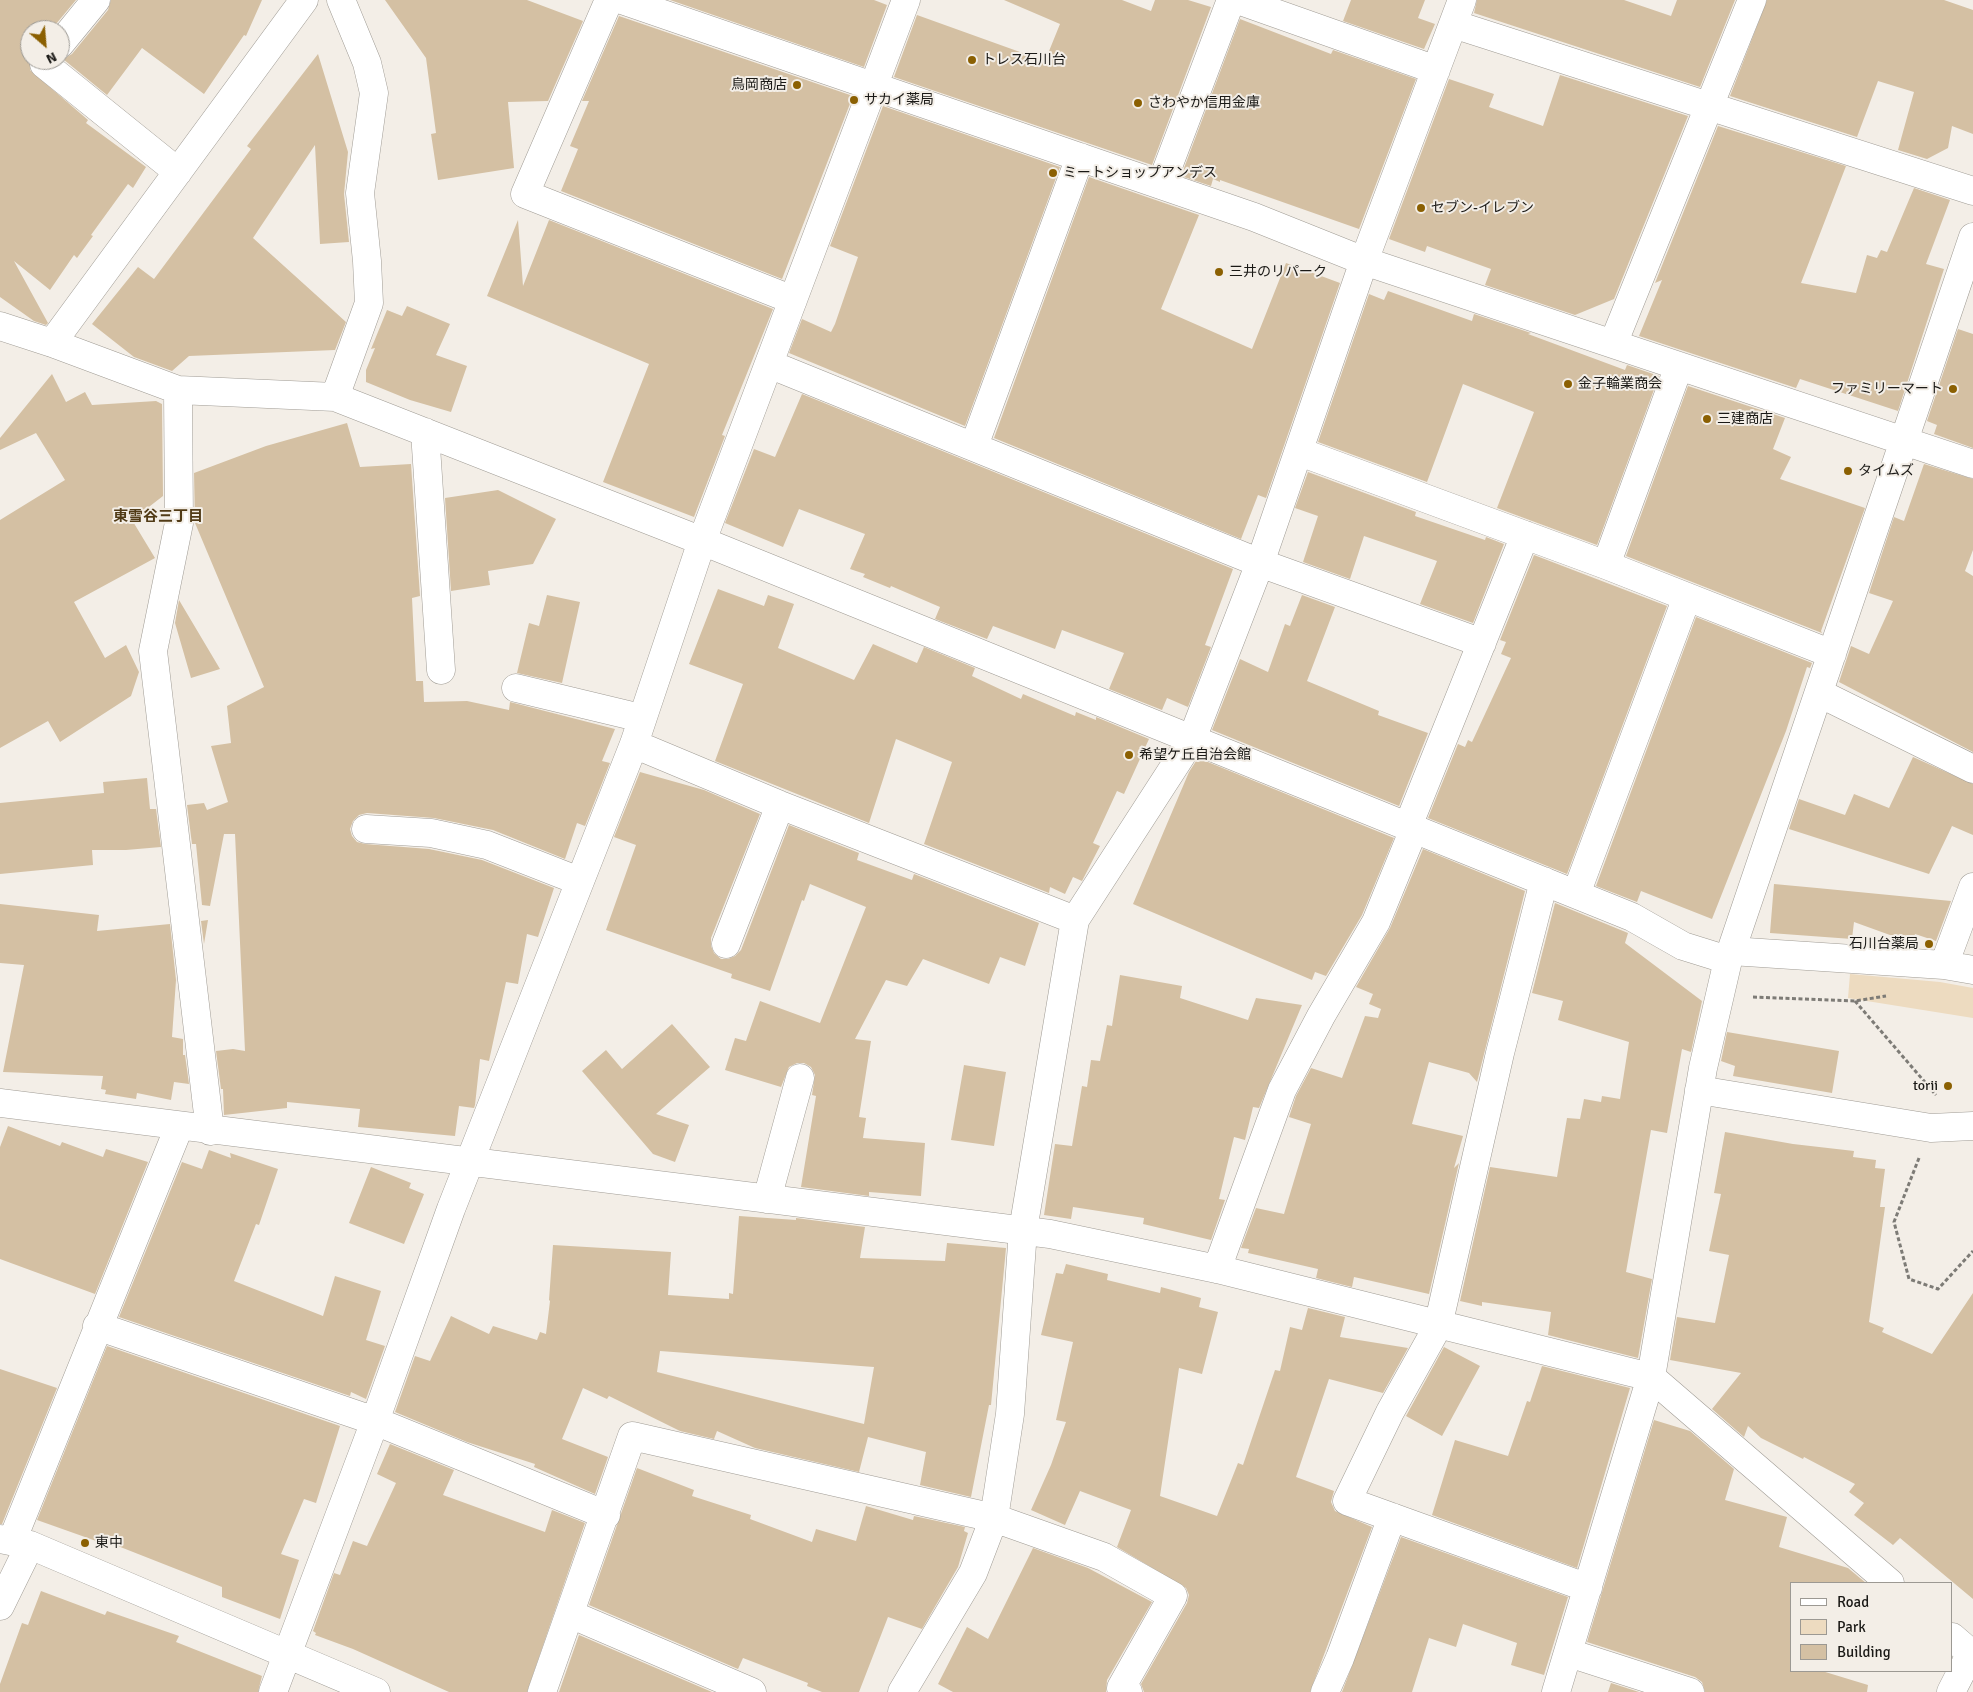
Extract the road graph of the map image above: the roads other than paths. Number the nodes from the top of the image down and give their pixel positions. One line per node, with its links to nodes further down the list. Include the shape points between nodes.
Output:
1 (96, 0): 12 (street)
2 (304, 0): 18 (street)
3 (340, 0): 30 (street, via 367,64 374,93 360,193 369,303)
4 (609, 0): 23 (street, via 525,194)
5 (622, 0): 10 (street)
6 (906, 0): 15 (street)
7 (1231, 0): 19 (street)
8 (1238, 0): 14 (street)
9 (1752, 0): 16 (street)
10 (654, 5): 15 (street)
11 (1457, 12): 14 (street); 16 (street)
12 (70, 32)
13 (51, 70): 18 (street)
14 (1436, 70): 22 (street)
15 (874, 86): 17 (street); 23 (street)
16 (1709, 106): 20 (street); 26 (street)
17 (1080, 157): 19 (street); 33 (street)
18 (178, 172): 25 (street)
19 (1162, 185): 22 (street, via 1254,217)
20 (1973, 191)
21 (1973, 237): 32 (street)
22 (1364, 262): 26 (street); 34 (street)
23 (793, 300): 27 (street)
24 (2, 330): 25 (street)
25 (52, 343): 29 (street)
26 (1613, 344): 28 (street)
27 (769, 364): 33 (street); 37 (street)
28 (1679, 366): 32 (street); 39 (street)
29 (178, 390): 30 (street); 66 (street, via 180,523 153,651)
30 (335, 397): 31 (street)
31 (425, 432): 37 (street); 43 (street)
32 (1904, 440): 35 (street); 42 (street)
33 (974, 446): 38 (street)
34 (1300, 452): 36 (street); 38 (street)
35 (1973, 464)
36 (1525, 535): 39 (street); 41 (street)
37 (702, 541): 46 (street); 47 (street)
38 (1260, 563): 41 (street); 47 (street)
39 (1606, 565): 40 (street)
40 (1687, 597): 42 (street); 55 (street)
41 (1482, 643): 50 (street)
42 (1832, 654): 45 (street)
43 (441, 670)
44 (516, 688): 46 (street)
45 (1819, 693): 48 (street); 58 (street)
46 (637, 731): 49 (street); 52 (street)
47 (1192, 739): 50 (street); 56 (street)
48 (1973, 770)
49 (780, 805): 56 (street); 57 (street)
50 (1411, 828): 53 (street); 70 (street, via 1376,922 1320,1016 1282,1090)
51 (366, 829): 52 (street, via 431,833 487,846)
52 (579, 881): 67 (street)
53 (1544, 881): 55 (street); 72 (street, via 1500,1053)
54 (1973, 887): 59 (street)
55 (1576, 894): 58 (street, via 1632,917 1683,946)
56 (1075, 920): 69 (street)
57 (726, 944)
58 (1730, 956): 59 (street); 62 (street)
59 (1944, 965): 60 (street)
60 (1973, 970)
61 (800, 1078): 68 (street)
62 (1699, 1090): 64 (street, via 1932,1128); 73 (street)
63 (0, 1103): 65 (street)
64 (1973, 1126)
65 (179, 1127): 66 (street); 71 (street)
66 (210, 1131): 67 (street)
67 (470, 1162): 68 (street); 74 (street)
68 (767, 1199): 69 (street)
69 (1023, 1230): 70 (street); 77 (street, via 1010,1414)
70 (1217, 1269): 72 (street)
71 (97, 1326): 74 (street); 78 (street)
72 (1438, 1326): 73 (street); 76 (street, via 1390,1412 1347,1501)
73 (1652, 1378): 79 (street); 80 (street)
74 (375, 1421): 75 (street); 85 (street)
75 (606, 1515): 77 (street, via 632,1436); 82 (street)
76 (1392, 1517): 80 (street); 92 (street)
77 (994, 1518): 90 (street, via 973,1573); 91 (street, via 1104,1557 1173,1596 1121,1688)
78 (14, 1541): 81 (street); 85 (street)
79 (1889, 1582)
80 (1588, 1588): 84 (street)
81 (0, 1606)
82 (570, 1614): 88 (street); 89 (street)
83 (1965, 1648): 95 (street)
84 (1569, 1653): 93 (street); 94 (street)
85 (287, 1654): 86 (street); 87 (street)
86 (273, 1692)
87 (376, 1692)
88 (542, 1692)
89 (752, 1692)
90 (902, 1692)
91 (1128, 1692)
92 (1325, 1692)
93 (1556, 1692)
94 (1690, 1692)
95 (1951, 1692)

